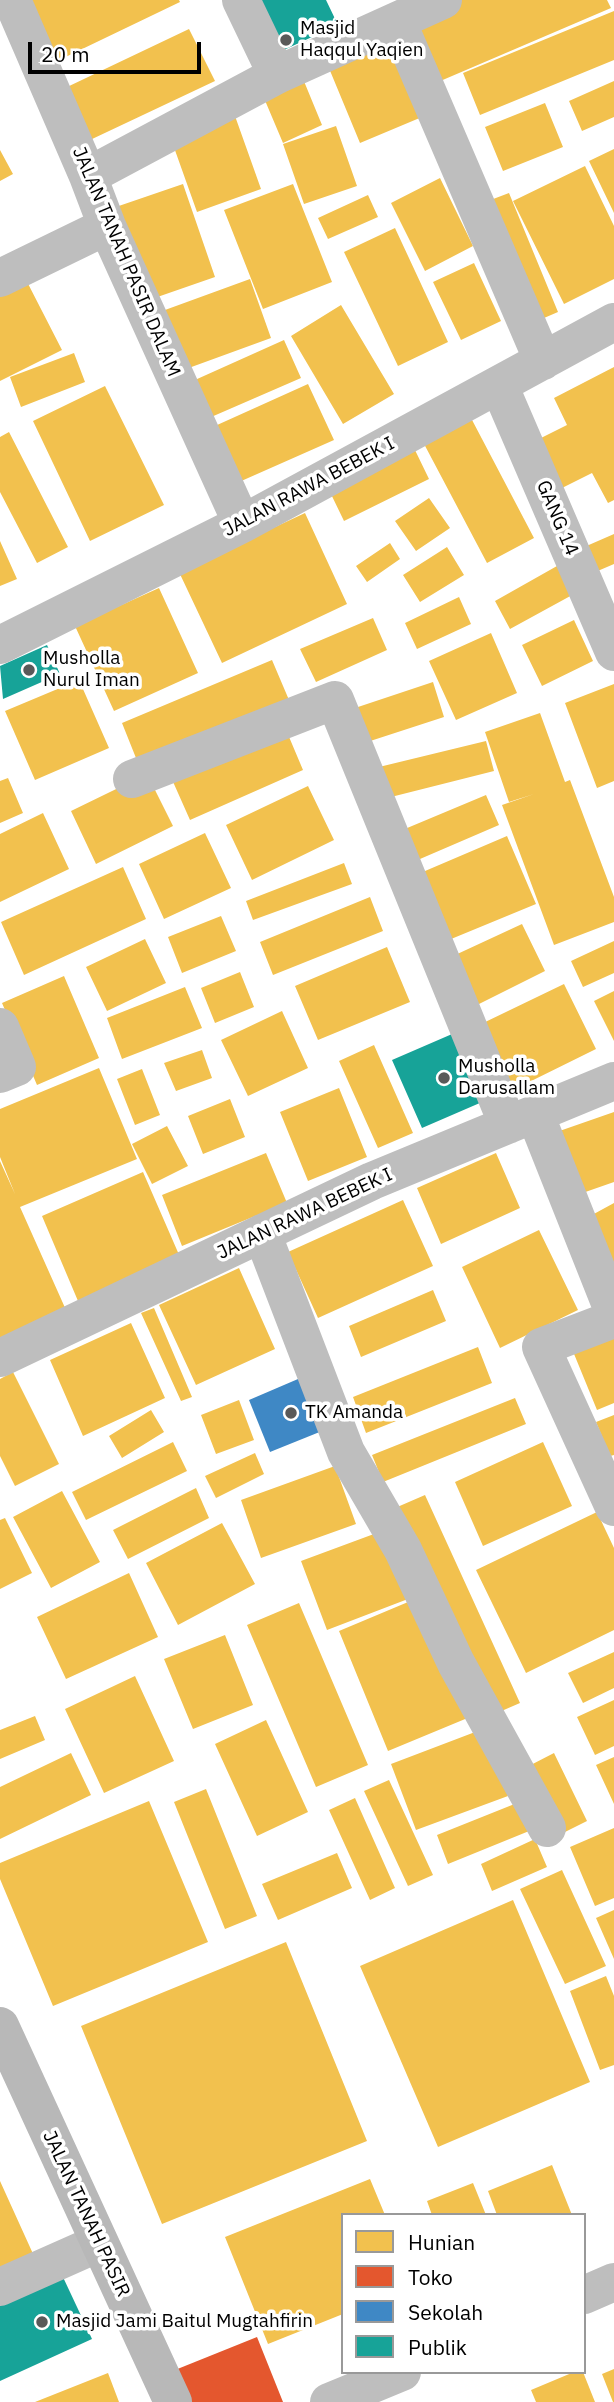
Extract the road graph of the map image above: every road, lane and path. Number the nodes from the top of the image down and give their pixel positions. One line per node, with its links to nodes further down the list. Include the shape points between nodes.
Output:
1 (12, 0): 6 (street, JALAN TANAH PASIR DALAM)
2 (241, 0): 5 (street)
3 (443, 0): 4 (street)
4 (397, 21): 5 (street); 10 (street)
5 (277, 75): 6 (street)
6 (89, 176): 7 (street, JALAN TANAH PASIR DALAM)
7 (107, 226): 8 (street); 12 (street, JALAN TANAH PASIR DALAM)
8 (0, 278)
9 (614, 322): 10 (street, JALAN RAWA BEBEK I)
10 (543, 361): 11 (street, JALAN RAWA BEBEK I)
11 (499, 385): 12 (street, JALAN RAWA BEBEK I); 14 (street, GANG 14)
12 (242, 524): 13 (street, JALAN RAWA BEBEK I)
13 (0, 645)
14 (614, 652)
15 (132, 779): 19 (street, via 335,700)
16 (0, 1027): 17 (street, via 17,1067)
17 (0, 1074)
18 (614, 1081): 19 (street, JALAN RAWA BEBEK I)
19 (522, 1120): 20 (street, JALAN RAWA BEBEK I, via 372,1181); 21 (street)
20 (262, 1233): 23 (street, JALAN RAWA BEBEK I); 25 (street, via 346,1452 403,1550 456,1663)
21 (614, 1312)
22 (614, 1319): 24 (street, via 541,1347)
23 (0, 1358)
24 (614, 1507)
25 (548, 1828)
26 (0, 2026): 27 (street, JALAN TANAH PASIR)
27 (99, 2243): 29 (street); 32 (street, JALAN TANAH PASIR)
28 (614, 2282): 30 (street)
29 (0, 2287)
30 (586, 2294)
31 (397, 2374): 33 (street)
32 (173, 2402)
33 (329, 2402)

